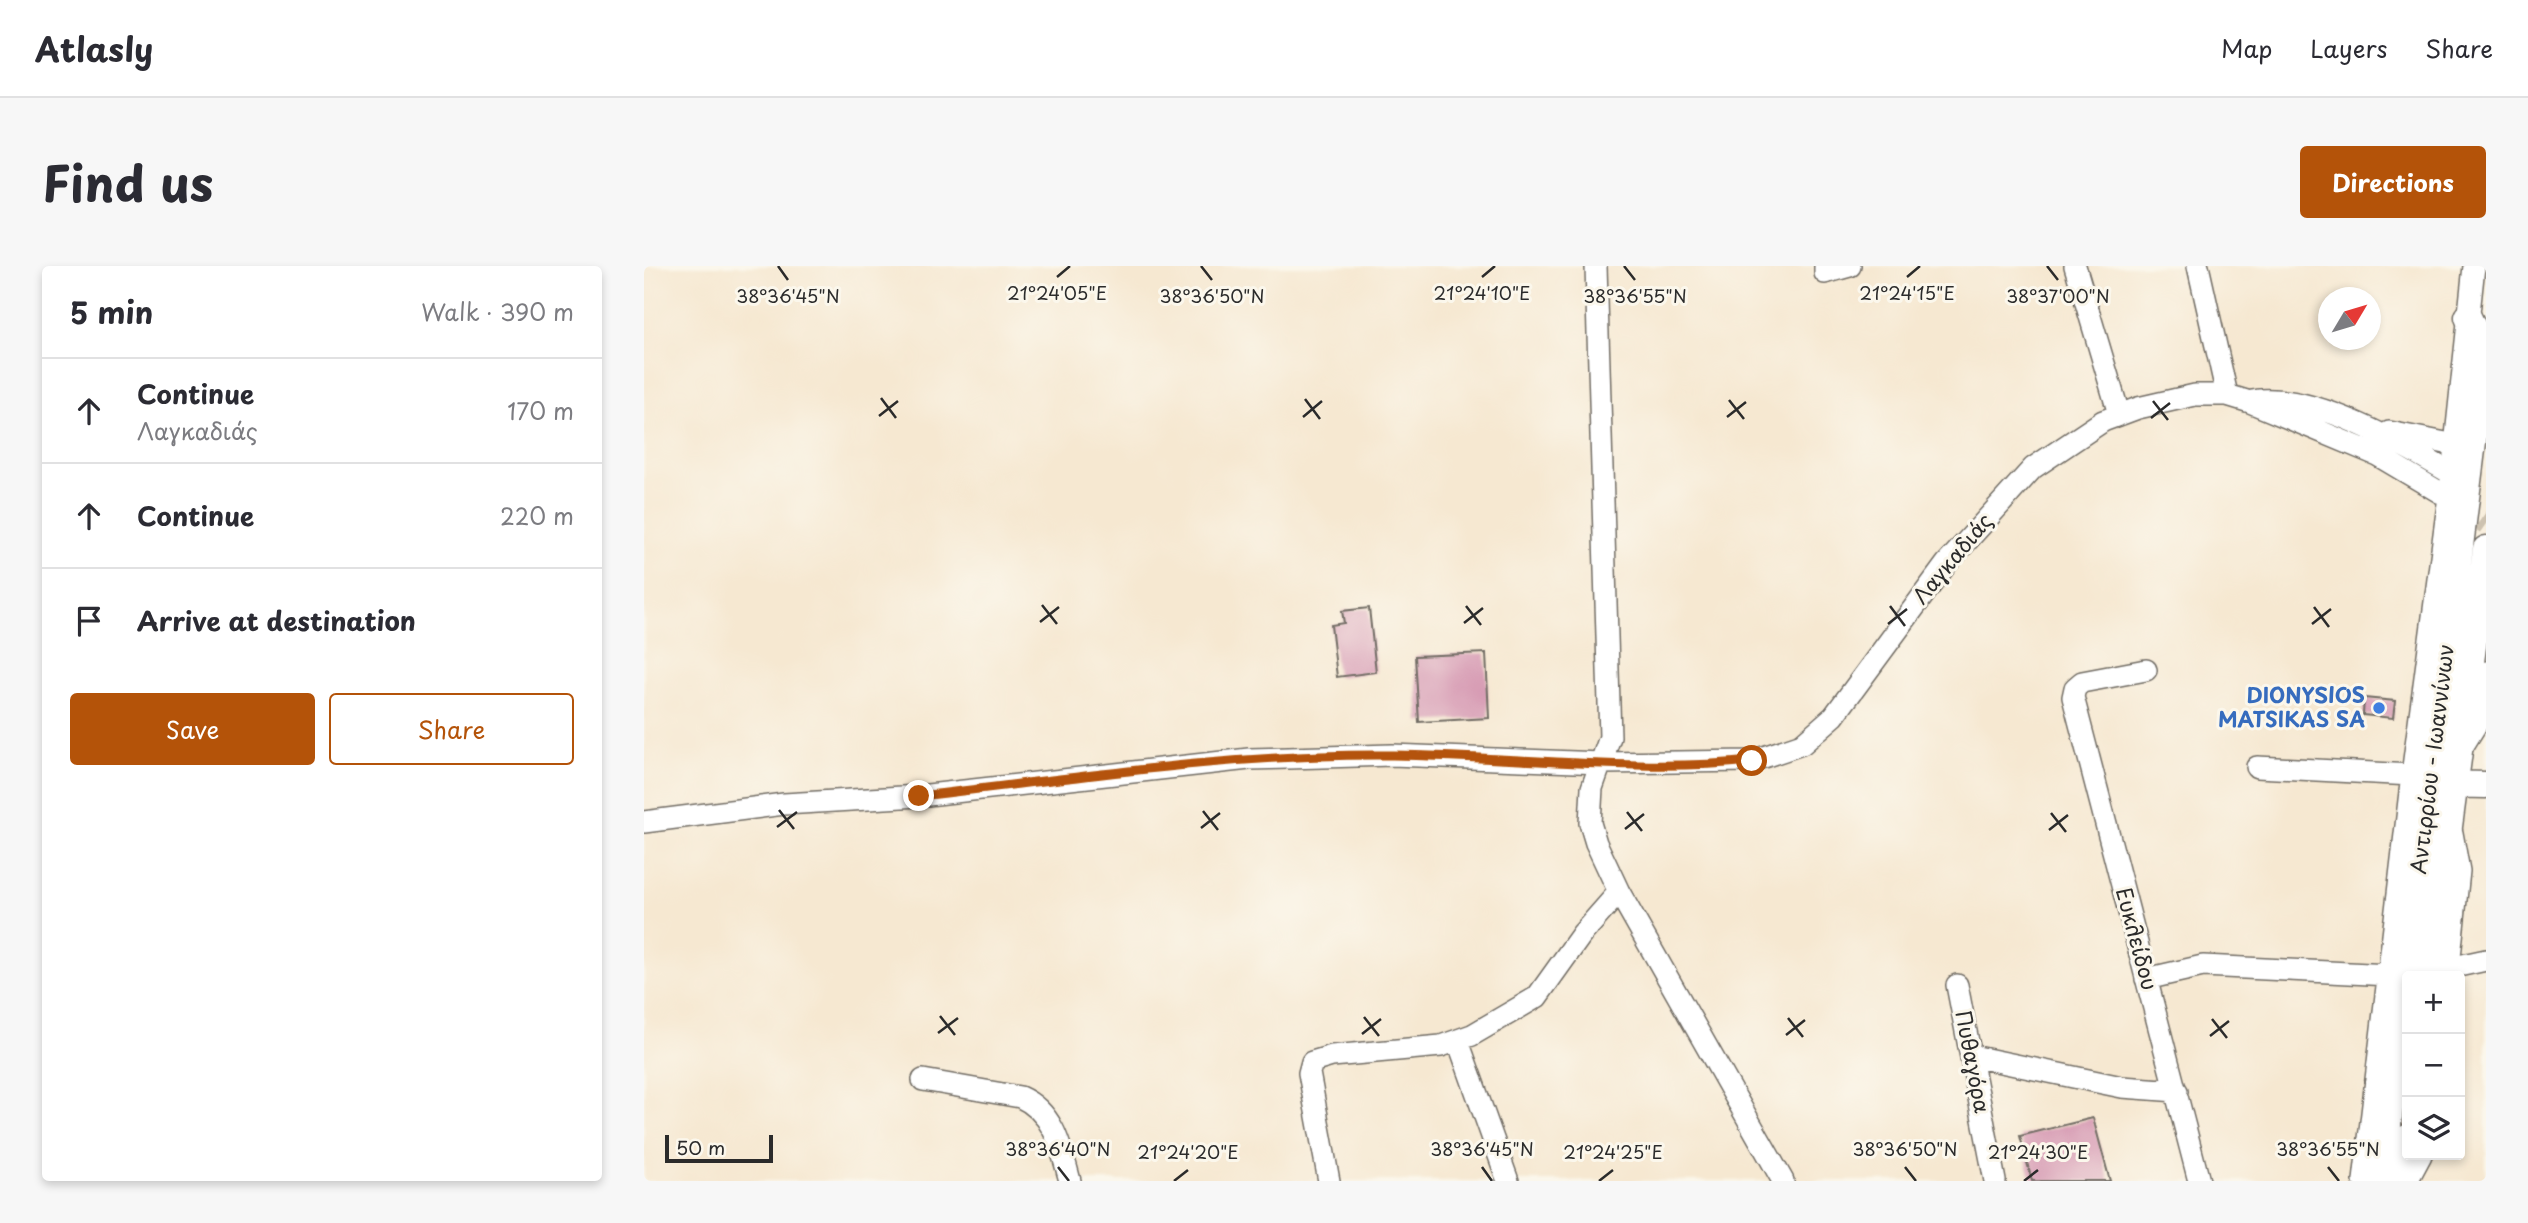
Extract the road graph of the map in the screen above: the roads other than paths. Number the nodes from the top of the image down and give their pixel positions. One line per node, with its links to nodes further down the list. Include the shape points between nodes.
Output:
1 (1596, 266): 18 (street, via 1611,737)
2 (1825, 266): 3 (street, via 1825,273)
3 (1850, 266)
4 (2075, 266): 11 (street)
5 (2198, 266): 9 (street)
6 (2474, 266): 7 (street)
7 (2468, 317): 8 (main road); 13 (street)
8 (2485, 343): 21 (main road, Αντιρρίου - Ιωαννίνων)
9 (2227, 396): 10 (street, Λαγκαδιάς); 11 (street, Λαγκαδιάς, via 2195,395)
10 (2250, 402): 12 (street, Λαγκαδιάς, via 2288,399); 14 (street, Λαγκαδιάς)
11 (2119, 414): 18 (street, Λαγκαδιάς, via 2069,441 2015,486 1947,563 1845,704 1816,735 1791,749 1752,761)
12 (2364, 427): 13 (street, Λαγκαδιάς); 14 (street, Λαγκαδιάς, via 2416,452)
13 (2456, 445): 14 (street)
14 (2447, 483): 21 (street)
15 (2486, 549): 21 (main road, Αντιρρίου - Ιωαννίνων)
16 (2146, 670): 29 (street, Ευκλείδου, via 2082,682 2073,697)
17 (2486, 672): 21 (street, via 2479,720)
18 (1602, 762): 23 (street, Λαγκαδιάς, via 1392,755 1250,758); 24 (street, via 1592,788 1590,823)
19 (2256, 767): 21 (street)
20 (2486, 767): 21 (main road)
21 (2441, 770): 22 (main road); 26 (main road, Αντιρρίου - Ιωαννίνων, via 2450,825); 28 (street); 44 (main road, Αντιρρίου - Ιωαννίνων)
22 (2486, 785)
23 (644, 822)
24 (1619, 892): 31 (street, via 1538,995); 40 (street)
25 (2486, 960): 27 (street)
26 (2442, 971)
27 (2451, 971)
28 (2390, 975): 29 (street, via 2203,966); 43 (street)
29 (2146, 979): 34 (street, Ευκλείδου)
30 (1956, 985): 32 (street, Πυθαγόρα)
31 (1458, 1041): 38 (street, via 1312,1062 1309,1073); 39 (street)
32 (1972, 1056): 34 (street, via 2122,1087); 41 (street, Πυθαγόρα)
33 (923, 1080): 37 (street, via 1032,1103 1056,1133)
34 (2177, 1091): 42 (street, Ευκλείδου)
35 (2411, 1160): 45 (main road)
36 (2413, 1160): 46 (street)
37 (1070, 1181)
38 (1329, 1181)
39 (1508, 1181)
40 (1783, 1181)
41 (1995, 1181)
42 (2199, 1181)
43 (2364, 1181)
44 (2381, 1181)
45 (2401, 1181)
46 (2407, 1181)

